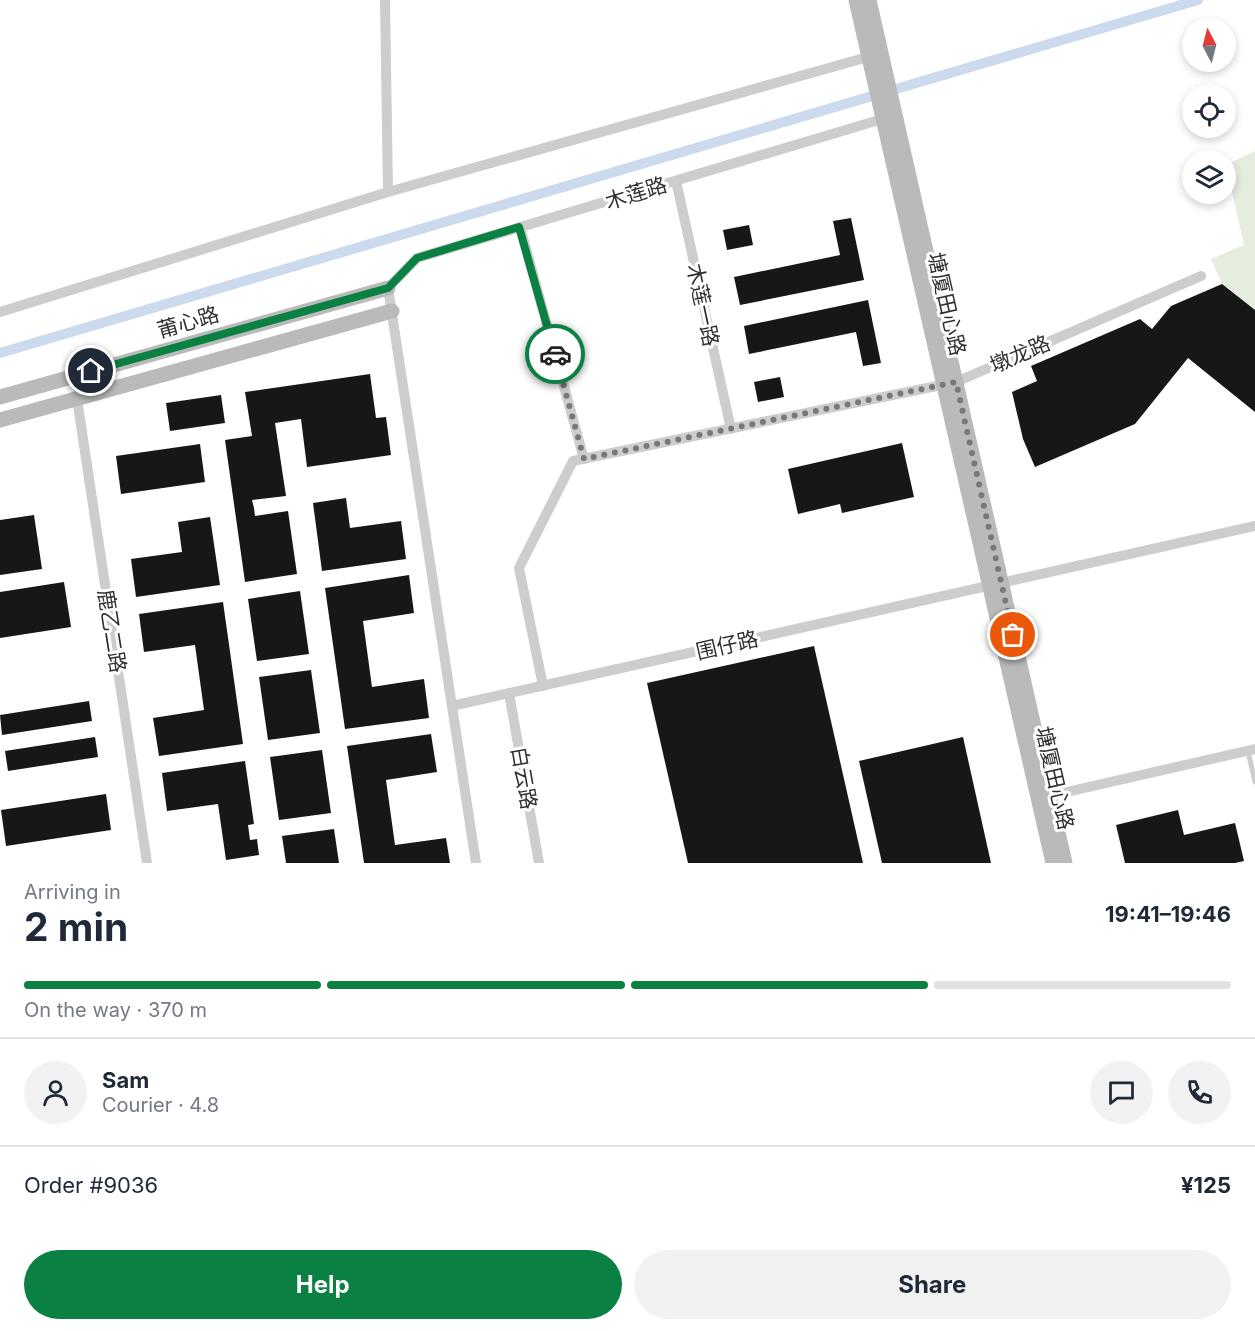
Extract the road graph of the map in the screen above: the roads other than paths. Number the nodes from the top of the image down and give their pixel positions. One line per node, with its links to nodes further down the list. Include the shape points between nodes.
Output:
1 (385, 0): 7 (street)
2 (856, 0): 4 (main road, 塘厦田心路)
3 (869, 0): 4 (main road, 塘厦田心路)
4 (877, 63): 5 (main road, 塘厦田心路); 7 (street)
5 (889, 117): 6 (street, 木莲路); 13 (main road, 塘厦田心路)
6 (676, 181): 8 (street, 木莲路); 17 (street, 木莲一路)
7 (388, 192): 12 (street)
8 (519, 227): 10 (street, 木莲路, via 417,258); 18 (street)
9 (1201, 276): 13 (street, 墩龙路)
10 (388, 288): 11 (street); 14 (main road, 莆心路)
11 (392, 311): 15 (main road, 莆心路); 23 (street)
12 (0, 312)
13 (950, 383): 17 (street, 墩龙路); 20 (main road, 塘厦田心路)
14 (0, 397)
15 (77, 399): 16 (main road, 莆心路); 27 (street, 鹿乙二路)
16 (0, 420)
17 (730, 429): 18 (street, 墩龙路)
18 (584, 459): 21 (street, via 573,461 519,568)
19 (1255, 526): 20 (street, 围仔路)
20 (995, 584): 21 (street, 围仔路); 26 (main road, 塘厦田心路)
21 (543, 686): 22 (street, 围仔路)
22 (510, 693): 23 (street, 围仔路); 29 (street, 白云路)
23 (452, 706): 28 (street)
24 (1251, 750): 25 (lane); 26 (street)
25 (1255, 782)
26 (1044, 797): 30 (main road, 塘厦田心路); 31 (main road, 塘厦田心路)
27 (147, 863)
28 (476, 863)
29 (539, 863)
30 (1053, 863)
31 (1065, 863)

